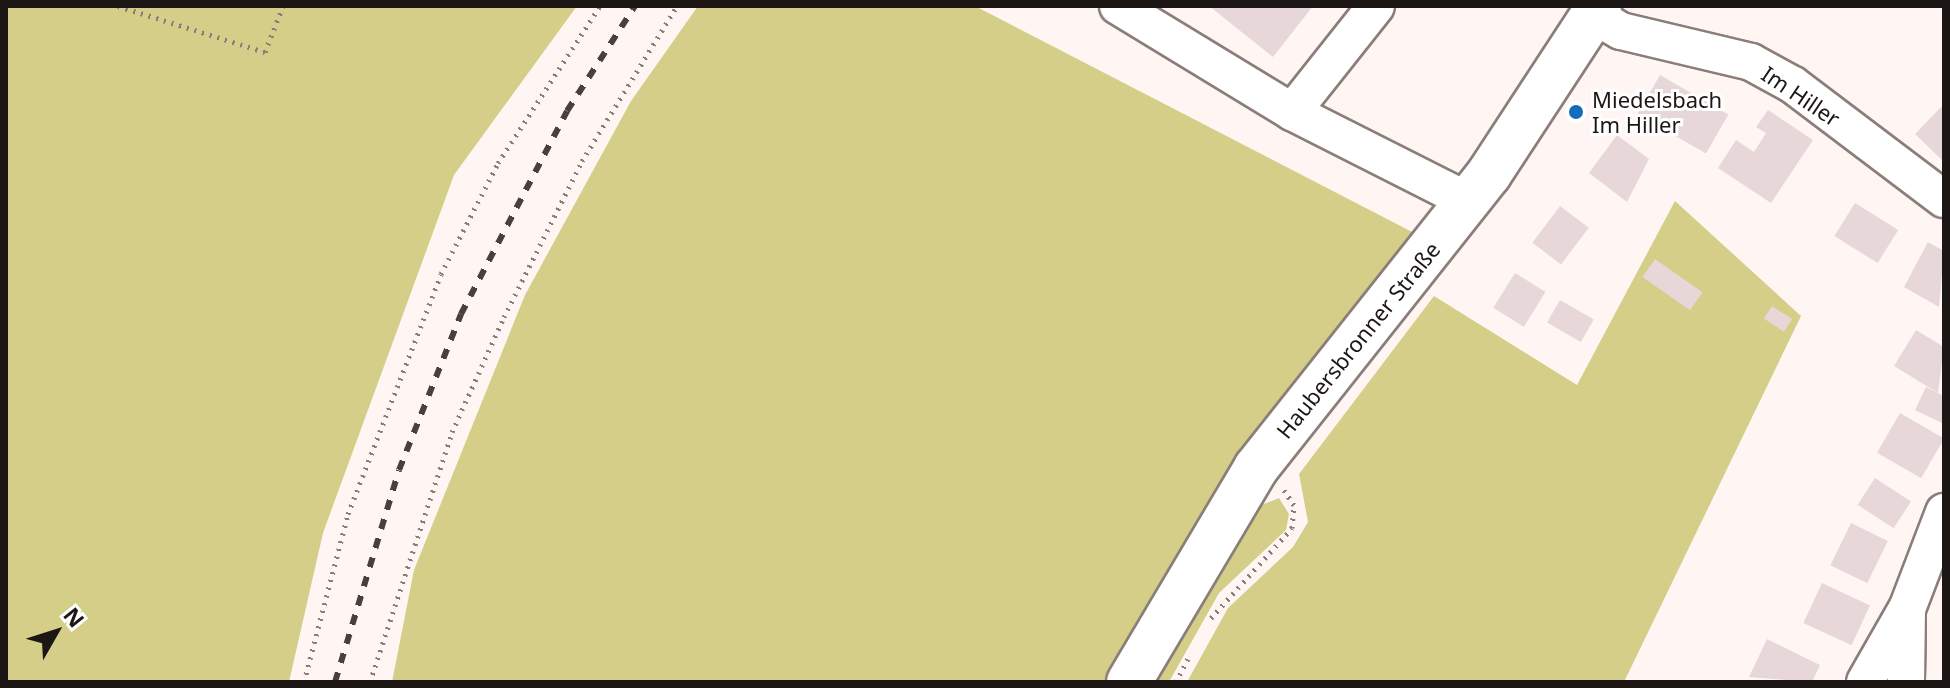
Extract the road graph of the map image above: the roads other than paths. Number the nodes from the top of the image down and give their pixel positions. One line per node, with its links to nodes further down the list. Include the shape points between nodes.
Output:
1 (1118, 6): 4 (street)
2 (1376, 6): 4 (street)
3 (1597, 11): 5 (street, Im Hiller, via 1621,31 1751,62 1793,85); 6 (main road, Haubersbronner Straße)
4 (1292, 112): 6 (street)
5 (1944, 199)
6 (1468, 201): 9 (main road, Haubersbronner Straße, via 1256,468)
7 (1944, 512): 8 (street)
8 (1907, 609): 10 (street); 11 (street)
9 (1129, 682)
10 (1865, 682)
11 (1906, 682)

